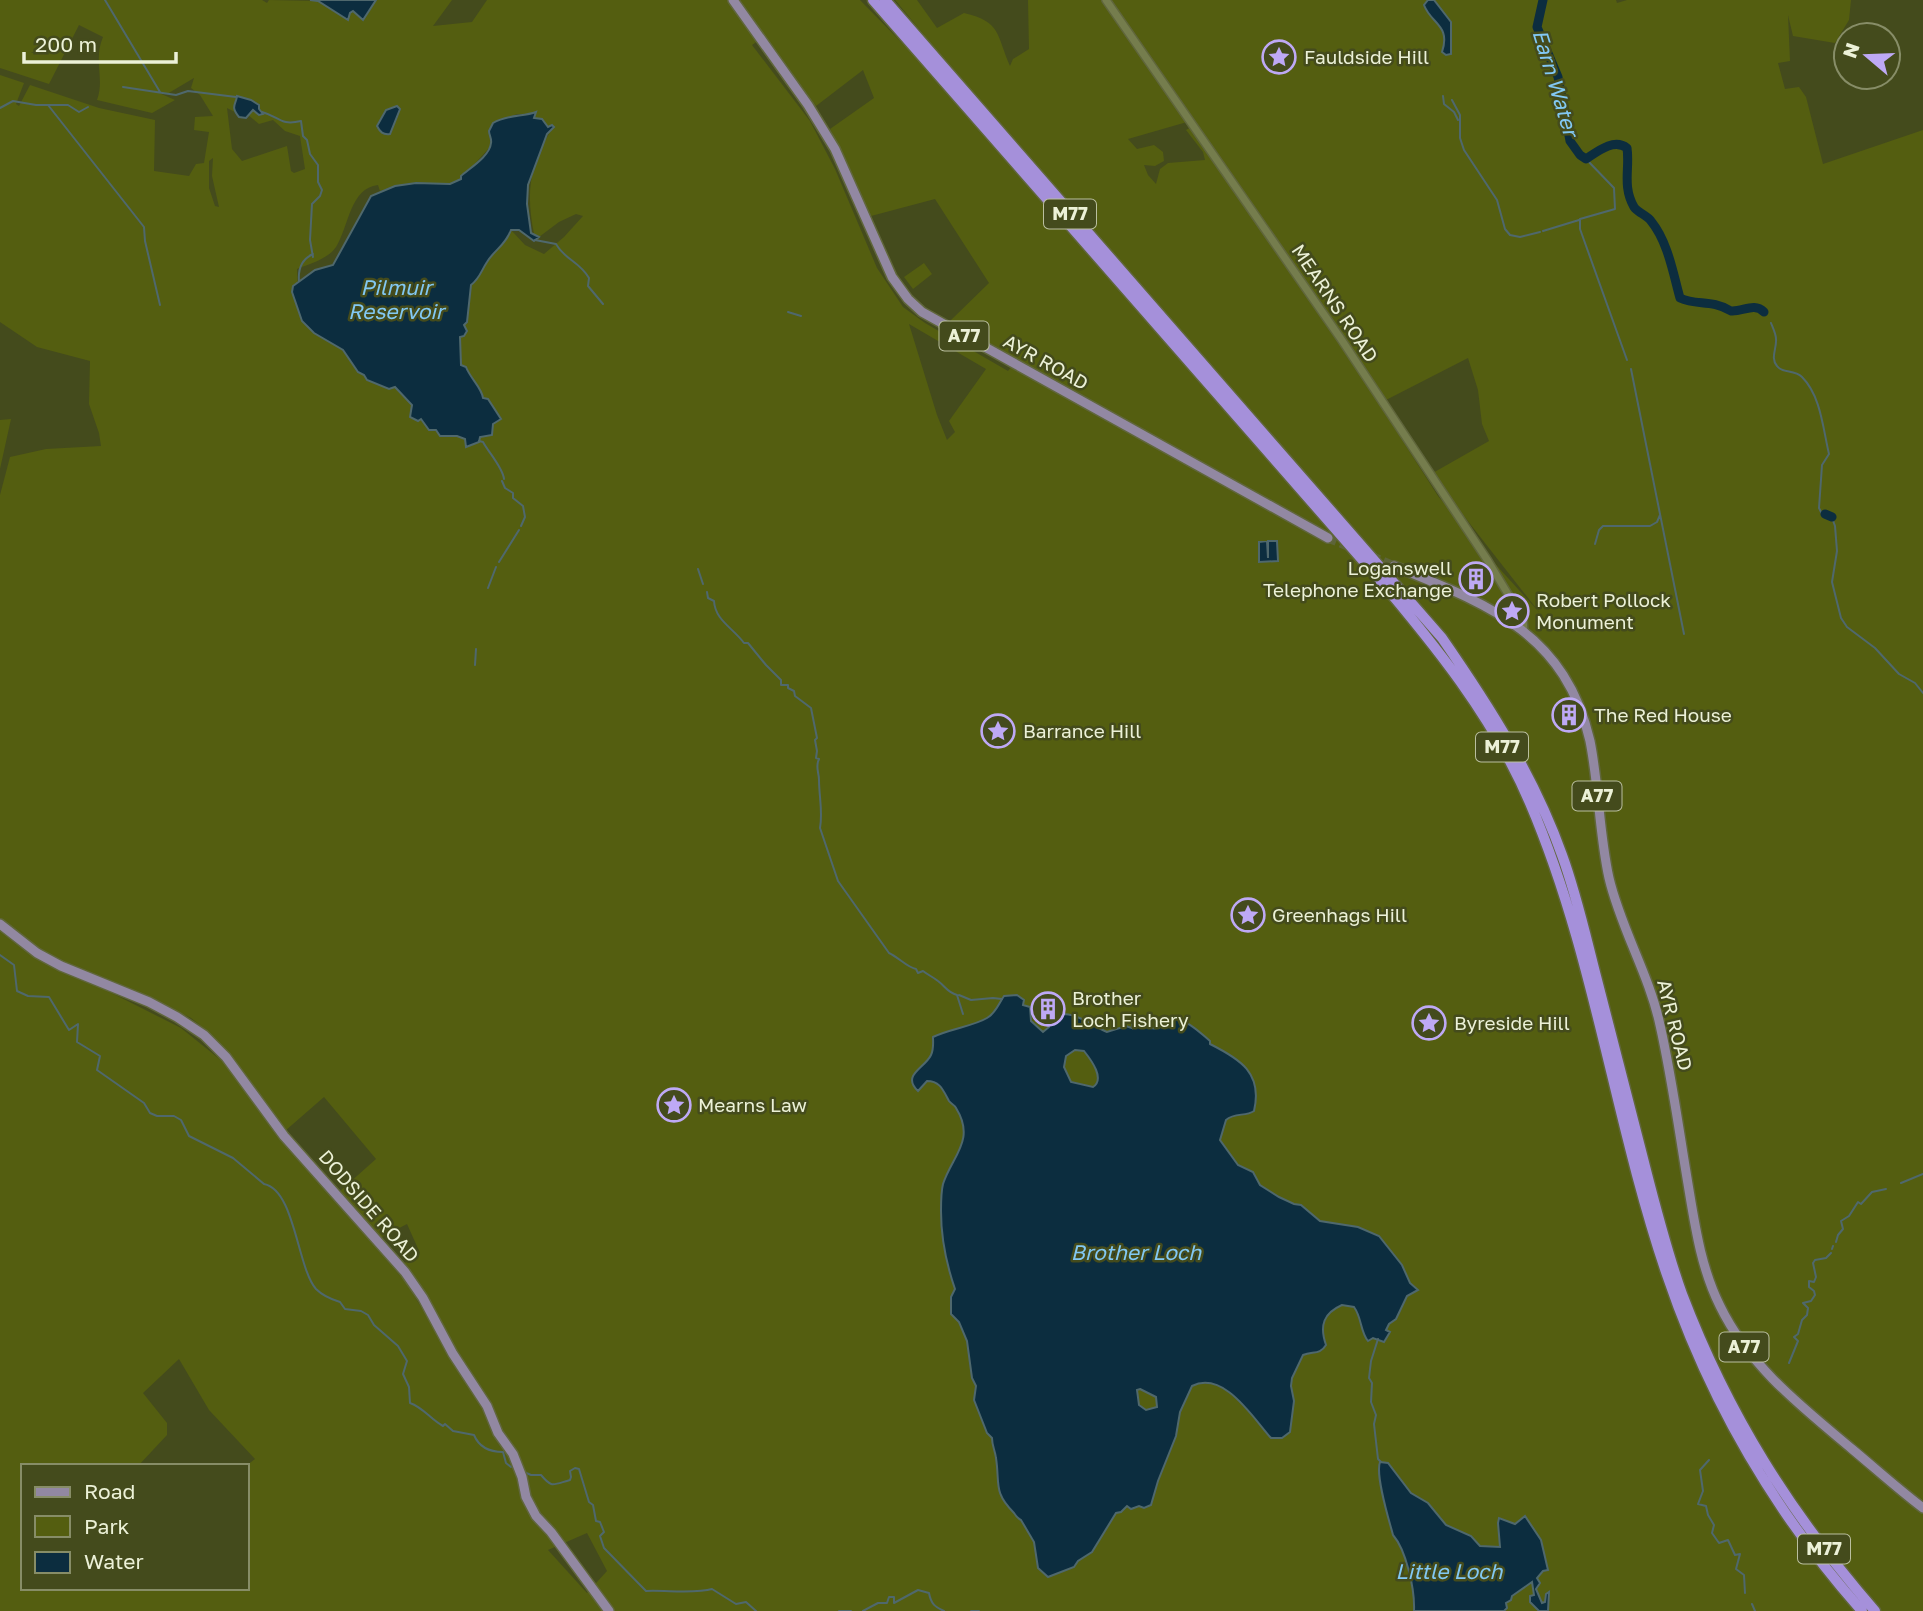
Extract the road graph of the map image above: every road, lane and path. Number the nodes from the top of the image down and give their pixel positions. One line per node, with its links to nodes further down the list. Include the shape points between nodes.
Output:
1 (733, 0): 5 (main road, AYR ROAD / A77, via 835,149 892,277 922,312)
2 (873, 0): 9 (highway, M77, via 1416,622 1498,738 1553,859 1572,917 1674,1296 1714,1392)
3 (887, 0): 9 (highway, M77, via 1442,638 1506,734 1562,854 1582,917 1682,1292)
4 (1107, 0): 7 (street, MEARNS ROAD, via 1488,561 1522,619)
5 (1328, 538)
6 (1394, 566): 7 (main road, AYR ROAD / A77, via 1498,611)
7 (1524, 631): 11 (main road, AYR ROAD / A77, via 1555,664 1584,718 1609,877 1660,1023 1699,1249 1721,1308 1746,1350 1790,1396)
8 (0, 924): 12 (main road, DODSIDE ROAD, via 61,966 177,1017 204,1035 226,1058 284,1136 405,1272 513,1454 536,1516)
9 (1763, 1470): 10 (highway, M77)
10 (1773, 1486): 13 (highway, M77, via 1808,1545); 14 (highway, M77)
11 (1923, 1508)
12 (609, 1611)
13 (1862, 1611)
14 (1875, 1611)

